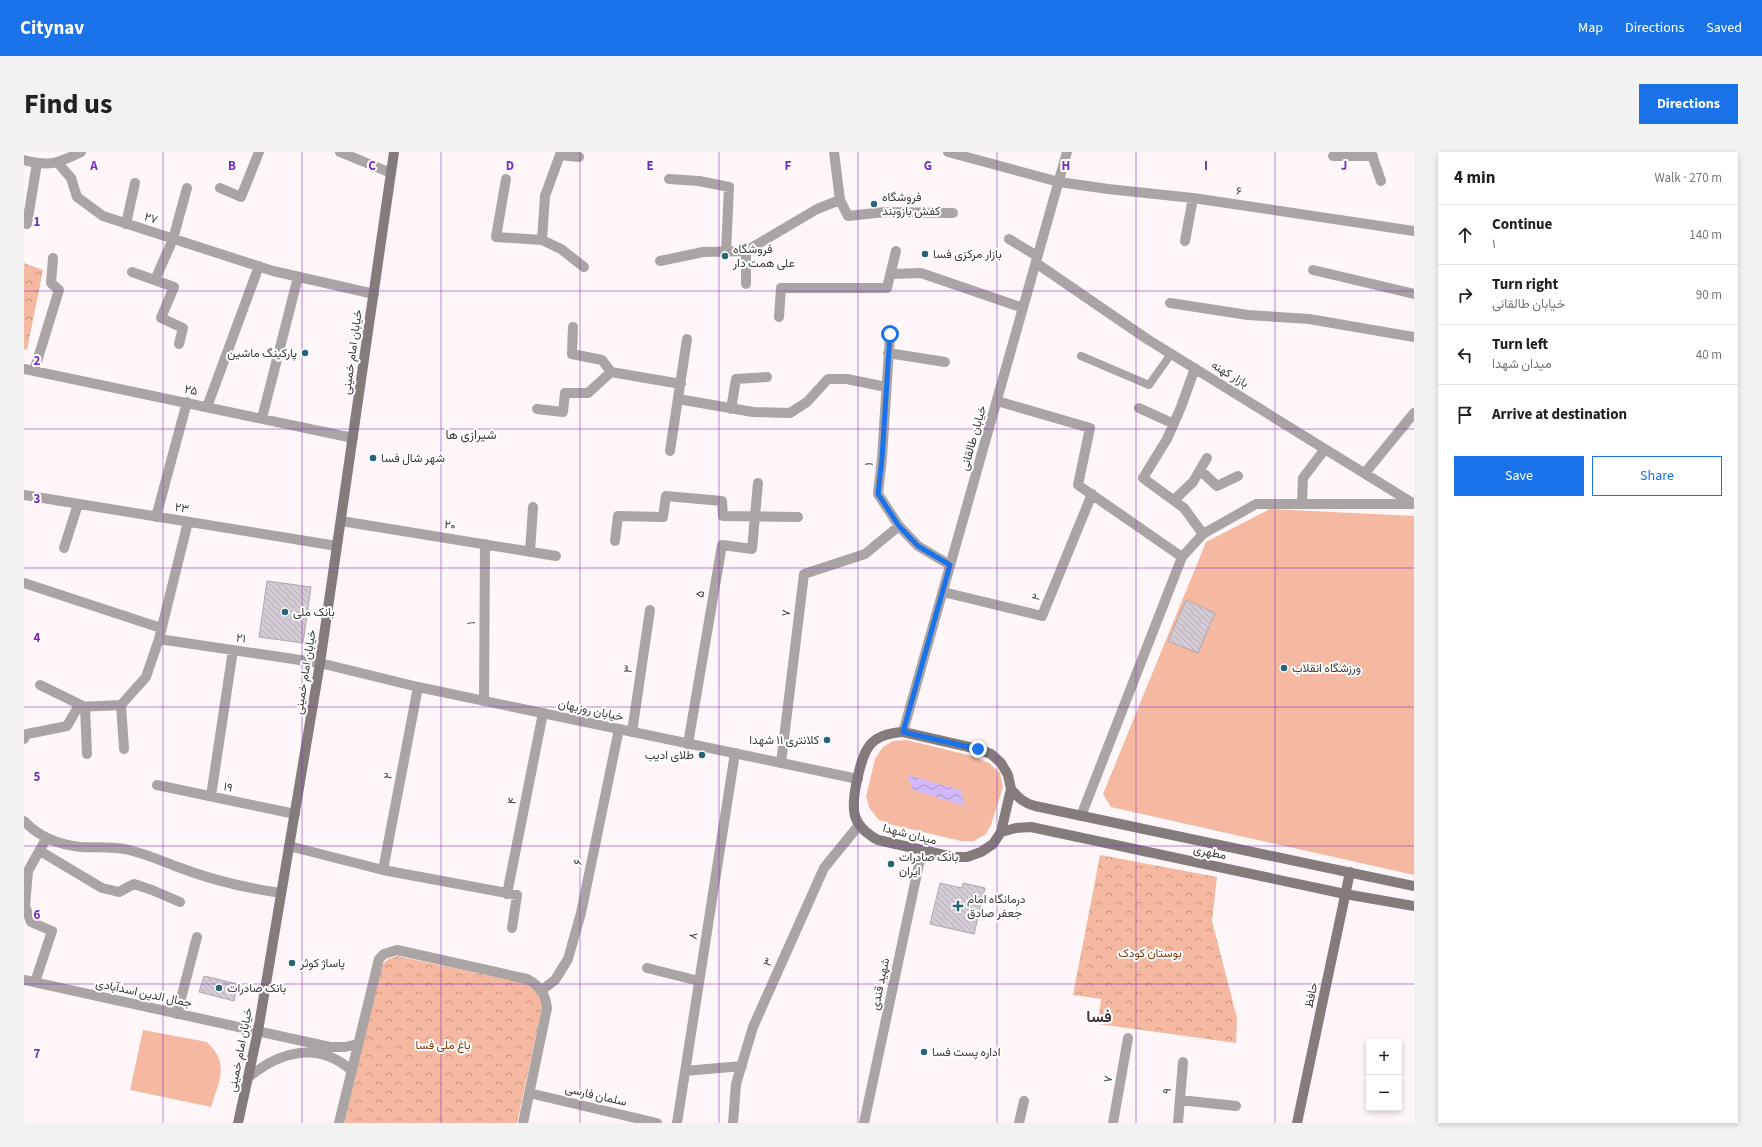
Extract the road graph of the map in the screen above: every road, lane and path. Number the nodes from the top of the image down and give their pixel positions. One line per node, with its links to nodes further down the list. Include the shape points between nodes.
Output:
1 (82, 152): 14 (street)
2 (259, 152): 22 (street, via 241,196)
3 (340, 152): 15 (street)
4 (394, 152): 15 (main road, خیابان امام خمینی)
5 (834, 152): 24 (street)
6 (948, 152): 19 (street)
7 (1067, 152): 19 (street, خیابان طالقانی)
8 (561, 153): 11 (street); 31 (street, via 545,196)
9 (1372, 154): 10 (street); 18 (street)
10 (1333, 156)
11 (579, 157)
12 (24, 160): 13 (street)
13 (37, 163): 14 (street); 26 (street)
14 (58, 163): 27 (street, ۲۷, via 71,178 77,197 103,216)
15 (391, 173): 47 (main road, خیابان امام خمینی)
16 (506, 179): 31 (street, via 496,237)
17 (669, 179): 34 (street, via 729,187)
18 (1380, 181)
19 (1059, 182): 23 (street, ۶); 37 (street, خیابان طالقانی)
20 (135, 183): 27 (street)
21 (187, 188): 29 (street)
22 (220, 188)
23 (1193, 198): 28 (street, ۶); 32 (street)
24 (840, 200): 25 (street, via 848,216 885,212); 33 (street, via 817,209)
25 (953, 214)
26 (27, 224)
27 (126, 224): 29 (street, ۲۷)
28 (1414, 231)
29 (173, 238): 39 (street, ۲۷); 45 (street)
30 (1009, 239): 37 (street, بازار کهنه)
31 (542, 240): 40 (street, via 561,249)
32 (1185, 241)
33 (746, 251): 34 (street); 46 (street)
34 (726, 252): 38 (street, via 704,252)
35 (896, 252): 43 (street)
36 (53, 258): 62 (street, via 51,283 59,290)
37 (1037, 260): 50 (street, خیابان طالقانی); 58 (street, بازار کهنه)
38 (660, 261)
39 (259, 266): 44 (street, ۲۷); 70 (street)
40 (584, 268)
41 (1313, 270): 48 (street)
42 (132, 272): 45 (street)
43 (891, 274): 50 (street, via 922,273); 51 (street, via 887,288 781,288)
44 (298, 277): 47 (street); 75 (street)
45 (155, 280): 56 (street, via 174,287 161,318 183,328)
46 (746, 284)
47 (374, 294): 77 (main road, خیابان امام خمینی)
48 (1414, 294)
49 (1170, 303): 54 (street, via 1248,316 1309,319)
50 (1023, 308): 68 (street, خیابان طالقانی)
51 (779, 317)
52 (574, 326): 63 (street, via 572,354 602,360)
53 (890, 334): 57 (street, ۱)
54 (1414, 337)
55 (687, 340): 65 (street)
56 (179, 344)
57 (888, 354): 60 (street); 66 (street, ۱)
58 (1171, 354): 59 (street, via 1149,385); 61 (street, بازار کهنه)
59 (1081, 356)
60 (945, 362)
61 (1195, 368): 76 (street); 78 (street, بازار کهنه)
62 (29, 370): 69 (street, ۲۵)
63 (611, 372): 65 (street); 72 (street, via 588,392 566,393 563,412)
64 (767, 377): 73 (street, via 736,379)
65 (681, 384): 67 (street)
66 (886, 387): 73 (street, via 847,379 828,379 807,402 790,413); 97 (street, ۱, via 878,494)
67 (678, 399): 73 (street); 79 (street)
68 (997, 400): 85 (street, via 1090,428 1078,485); 106 (street, خیابان طالقانی)
69 (187, 402): 70 (street, ۲۵); 92 (street)
70 (208, 406): 75 (street, ۲۵)
71 (1139, 408): 76 (street)
72 (537, 409)
73 (731, 409)
74 (1414, 413): 82 (street)
75 (262, 418): 77 (street, ۲۵)
76 (1174, 424): 87 (street, via 1143,478)
77 (353, 438): 95 (main road, خیابان امام خمینی)
78 (1325, 449): 82 (street, بازار کهنه); 89 (street, via 1303,478)
79 (670, 452)
80 (1207, 458): 81 (street)
81 (1200, 470): 83 (street, via 1217,486); 87 (street, via 1193,482)
82 (1365, 473): 90 (street, بازار کهنه)
83 (1238, 476)
84 (758, 483): 94 (street, ۵)
85 (1092, 494): 105 (street); 108 (street, ۲, via 1042,616)
86 (24, 495): 88 (street, ۲۳)
87 (1174, 500): 98 (street, via 1184,508)
88 (78, 504): 92 (street, ۲۳); 102 (street)
89 (1302, 504): 90 (street); 98 (street, via 1256,504)
90 (1414, 504)
91 (534, 507): 103 (street)
92 (156, 517): 96 (street, ۲۳)
93 (798, 517): 94 (street)
94 (755, 518): 99 (street, via 722,516 722,501 666,496 663,517 618,516); 123 (street, ۵, via 752,549 722,545)
95 (341, 520): 100 (street, ۲۰); 101 (main road, خیابان امام خمینی)
96 (188, 522): 101 (street, ۲۳); 110 (street)
97 (899, 526): 106 (street, ۱, via 918,546); 127 (street, ۷, via 865,554 804,574)
98 (1203, 534): 105 (street)
99 (615, 540)
100 (485, 544): 103 (street, ۲۰); 115 (street, ۱)
101 (337, 546): 112 (main road, خیابان امام خمینی)
102 (64, 548)
103 (530, 552): 104 (street, ۲۰)
104 (556, 556)
105 (1182, 557): 133 (street)
106 (950, 565): 108 (street, خیابان طالقانی)
107 (24, 583): 110 (street, ۲۱)
108 (943, 592): 121 (street, خیابان طالقانی)
109 (650, 610): 120 (street, ۳)
110 (160, 634): 111 (street, ۲۱); 116 (street, via 146,677)
111 (232, 650): 112 (street, ۲۱); 131 (street)
112 (320, 663): 114 (street, خیابان روزبهان); 132 (main road, خیابان امام خمینی)
113 (40, 685): 117 (street)
114 (418, 687): 115 (street, خیابان روزبهان); 141 (street, ۲)
115 (484, 701): 118 (street, خیابان روزبهان)
116 (121, 704): 117 (street); 124 (street)
117 (85, 707): 122 (street, via 78,707 67,726 27,734); 126 (street)
118 (543, 713): 119 (street, خیابان روزبهان); 145 (street, ۴)
119 (619, 729): 120 (street, خیابان روزبهان); 154 (street, ۶, via 581,913 568,959 555,980)
120 (632, 732): 123 (street, خیابان روزبهان)
121 (903, 732): 128 (main road, via 891,733 869,746 862,757); 130 (main road, via 991,754 1001,763 1008,775)
122 (24, 739)
123 (688, 744): 125 (street, خیابان روزبهان)
124 (124, 749)
125 (735, 753): 127 (street, خیابان روزبهان); 152 (street, ۸)
126 (87, 754)
127 (781, 763): 128 (street, خیابان روزبهان)
128 (858, 779): 135 (main road, via 853,800 854,813)
129 (157, 785): 131 (street, ۱۹)
130 (1011, 788): 133 (main road, مطهری, via 1025,803); 136 (main road, میدان شهدا)
131 (211, 796): 132 (street, ۱۹)
132 (295, 814): 138 (main road, خیابان امام خمینی)
133 (1081, 816): 142 (main road, مطهری)
134 (24, 821): 137 (street)
135 (859, 825): 140 (main road, میدان شهدا, via 867,834 878,840); 160 (street, ۳, via 824,868 753,1027)
136 (1001, 832): 140 (main road, میدان شهدا, via 993,844 967,857 953,857); 146 (main road, مطهری, via 1031,827)
137 (46, 839): 139 (street); 144 (street, via 80,847 128,849 221,881)
138 (289, 846): 141 (street); 144 (main road, خیابان امام خمینی)
139 (40, 850): 147 (street, via 102,888 119,892 134,884); 153 (street, via 28,871 25,906 31,922 52,931)
140 (922, 850): 174 (street, شهید قندی)
141 (383, 870): 145 (street)
142 (1350, 872): 143 (main road, مطهری); 146 (main road, حافظ)
143 (1414, 886)
144 (281, 893): 156 (main road, خیابان امام خمینی)
145 (507, 894): 149 (street, via 517,895)
146 (1345, 894): 148 (main road, مطهری); 178 (main road, حافظ)
147 (180, 902)
148 (1414, 906)
149 (512, 928)
150 (197, 937): 155 (street)
151 (647, 968): 152 (street)
152 (699, 981): 162 (street, ۸)
153 (27, 982): 155 (street, جمال الدین اسدآبادی)
154 (542, 990): 158 (street, via 528,978 397,950 390,951 379,959); 164 (street, via 547,1008)
155 (177, 1014): 156 (street, جمال الدین اسدآبادی)
156 (258, 1031): 158 (street, جمال الدین اسدآبادی, via 330,1047); 163 (main road, خیابان امام خمینی)
157 (1128, 1038): 176 (street, ۷)
158 (358, 1044): 161 (street)
159 (1183, 1062): 165 (street, ۹)
160 (742, 1066): 162 (street); 173 (street, ۳, via 736,1084)
161 (352, 1071): 163 (street, via 343,1062 306,1052 277,1058); 169 (street)
162 (685, 1071): 172 (street, ۸)
163 (249, 1077): 168 (main road, خیابان امام خمینی)
164 (529, 1093): 170 (street); 171 (street, سلمان فارسی)
165 (1180, 1100): 167 (street); 177 (street, ۹)
166 (1024, 1101): 175 (street)
167 (1236, 1106)
168 (238, 1123)
169 (339, 1123)
170 (523, 1123)
171 (657, 1123)
172 (677, 1123)
173 (733, 1123)
174 (864, 1123)
175 (1020, 1123)
176 (1113, 1123)
177 (1178, 1123)
178 (1297, 1123)

